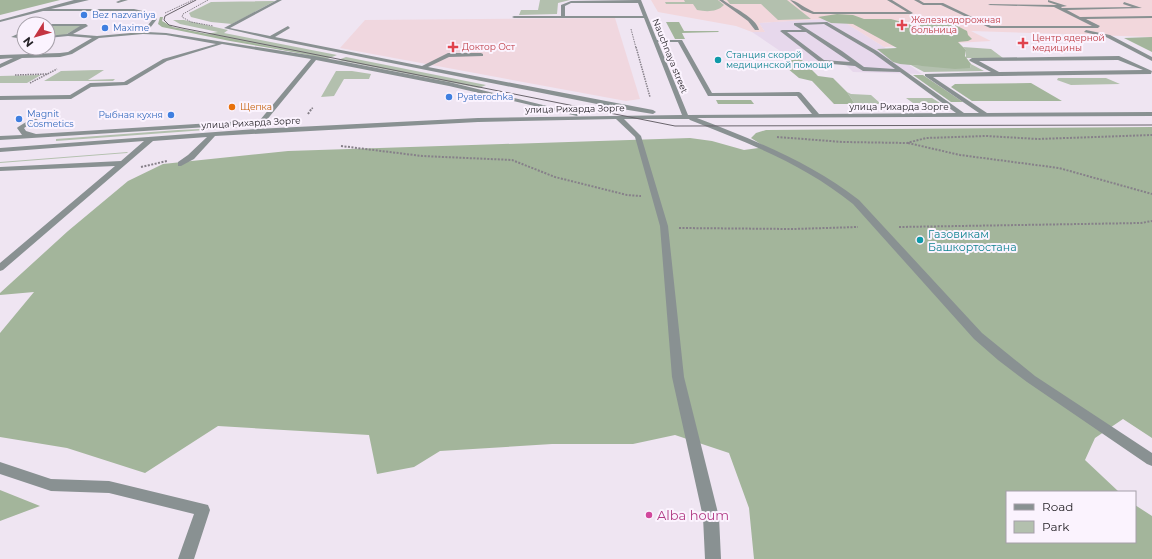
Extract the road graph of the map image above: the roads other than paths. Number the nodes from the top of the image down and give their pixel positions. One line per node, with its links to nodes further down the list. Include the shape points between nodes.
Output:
1 (87, 0): 18 (street)
2 (98, 0): 11 (street)
3 (126, 0): 12 (street)
4 (280, 0): 35 (street, via 226,28)
5 (721, 0): 28 (street, via 730,9 750,20)
6 (792, 0): 7 (street, via 813,13 911,13)
7 (889, 0)
8 (916, 0): 29 (street, via 923,4 942,4 990,27)
9 (1049, 0): 15 (street, via 1065,6)
10 (640, 1): 20 (street, via 571,2 563,5); 21 (street, Nauchnaya street)
11 (94, 2)
12 (118, 2)
13 (1124, 3): 16 (street, via 1140,8)
14 (990, 5): 15 (street)
15 (1055, 6): 17 (street)
16 (1114, 8): 17 (street); 22 (street)
17 (1062, 9): 24 (street)
18 (44, 10): 25 (street); 31 (street, via 134,10 155,18)
19 (514, 17): 20 (street)
20 (563, 17): 21 (street)
21 (645, 17): 36 (street, Nauchnaya street)
22 (1139, 17): 23 (street); 24 (street)
23 (1152, 17)
24 (1077, 18): 29 (street, via 1098,27)
25 (0, 21)
26 (56, 25): 32 (street, via 86,25)
27 (288, 28): 35 (street)
28 (757, 28)
29 (1073, 28): 44 (street, via 1108,36)
30 (807, 31): 45 (street); 45 (street, via 782,31 823,62); 48 (street, via 796,24 825,23 875,52)
31 (143, 34): 34 (street); 37 (street, via 166,34)
32 (68, 35): 33 (street); 34 (street)
33 (56, 36)
34 (98, 37): 38 (street, via 70,53)
35 (271, 38): 47 (street)
36 (656, 41): 60 (street, Nauchnaya street); 61 (street, via 680,41 710,95 799,94)
37 (221, 44): 43 (street); 51 (street, via 165,60 125,84 90,85)
38 (56, 55)
39 (481, 55): 47 (street, via 448,55)
40 (0, 56): 41 (street)
41 (16, 56)
42 (21, 56): 46 (street)
43 (315, 58): 58 (street, via 449,84); 62 (street)
44 (1152, 59)
45 (855, 64): 48 (street, via 863,70)
46 (0, 66)
47 (422, 68): 60 (street)
48 (899, 71): 57 (street)
49 (1151, 72): 50 (street); 50 (street, via 1118,58 972,60)
50 (998, 74): 55 (street, via 927,75)
51 (71, 97): 52 (street); 53 (street)
52 (0, 98)
53 (61, 103)
54 (1152, 114): 55 (street, улица Рихарда Зорге)
55 (986, 115): 57 (street, улица Рихарда Зорге)
56 (39, 116): 65 (street, via 20,128 24,133)
57 (964, 116): 61 (street, улица Рихарда Зорге)
58 (591, 117): 59 (street, улица Рихарда Зорге); 63 (street, улица Рихарда Зорге)
59 (618, 117): 60 (street, улица Рихарда Зорге); 77 (street, via 638,136 664,226 678,377 710,517)
60 (686, 117): 61 (street, улица Рихарда Зорге); 74 (street, via 794,161 840,188 856,202 973,331 1002,357)
61 (818, 117)
62 (263, 122): 63 (street); 65 (street)
63 (256, 131): 64 (street, улица Рихарда Зорге)
64 (213, 134): 67 (street, улица Рихарда Зорге); 71 (street)
65 (37, 136): 66 (street); 68 (street)
66 (0, 138)
67 (152, 138): 68 (street, улица Рихарда Зорге); 70 (street)
68 (24, 148): 69 (street, улица Рихарда Зорге)
69 (0, 150)
70 (122, 163): 72 (street); 73 (street)
71 (181, 164)
72 (0, 169)
73 (0, 268)
74 (1152, 460)
75 (0, 468): 76 (street, via 51,485 109,487 203,510)
76 (186, 559)
77 (713, 559)

